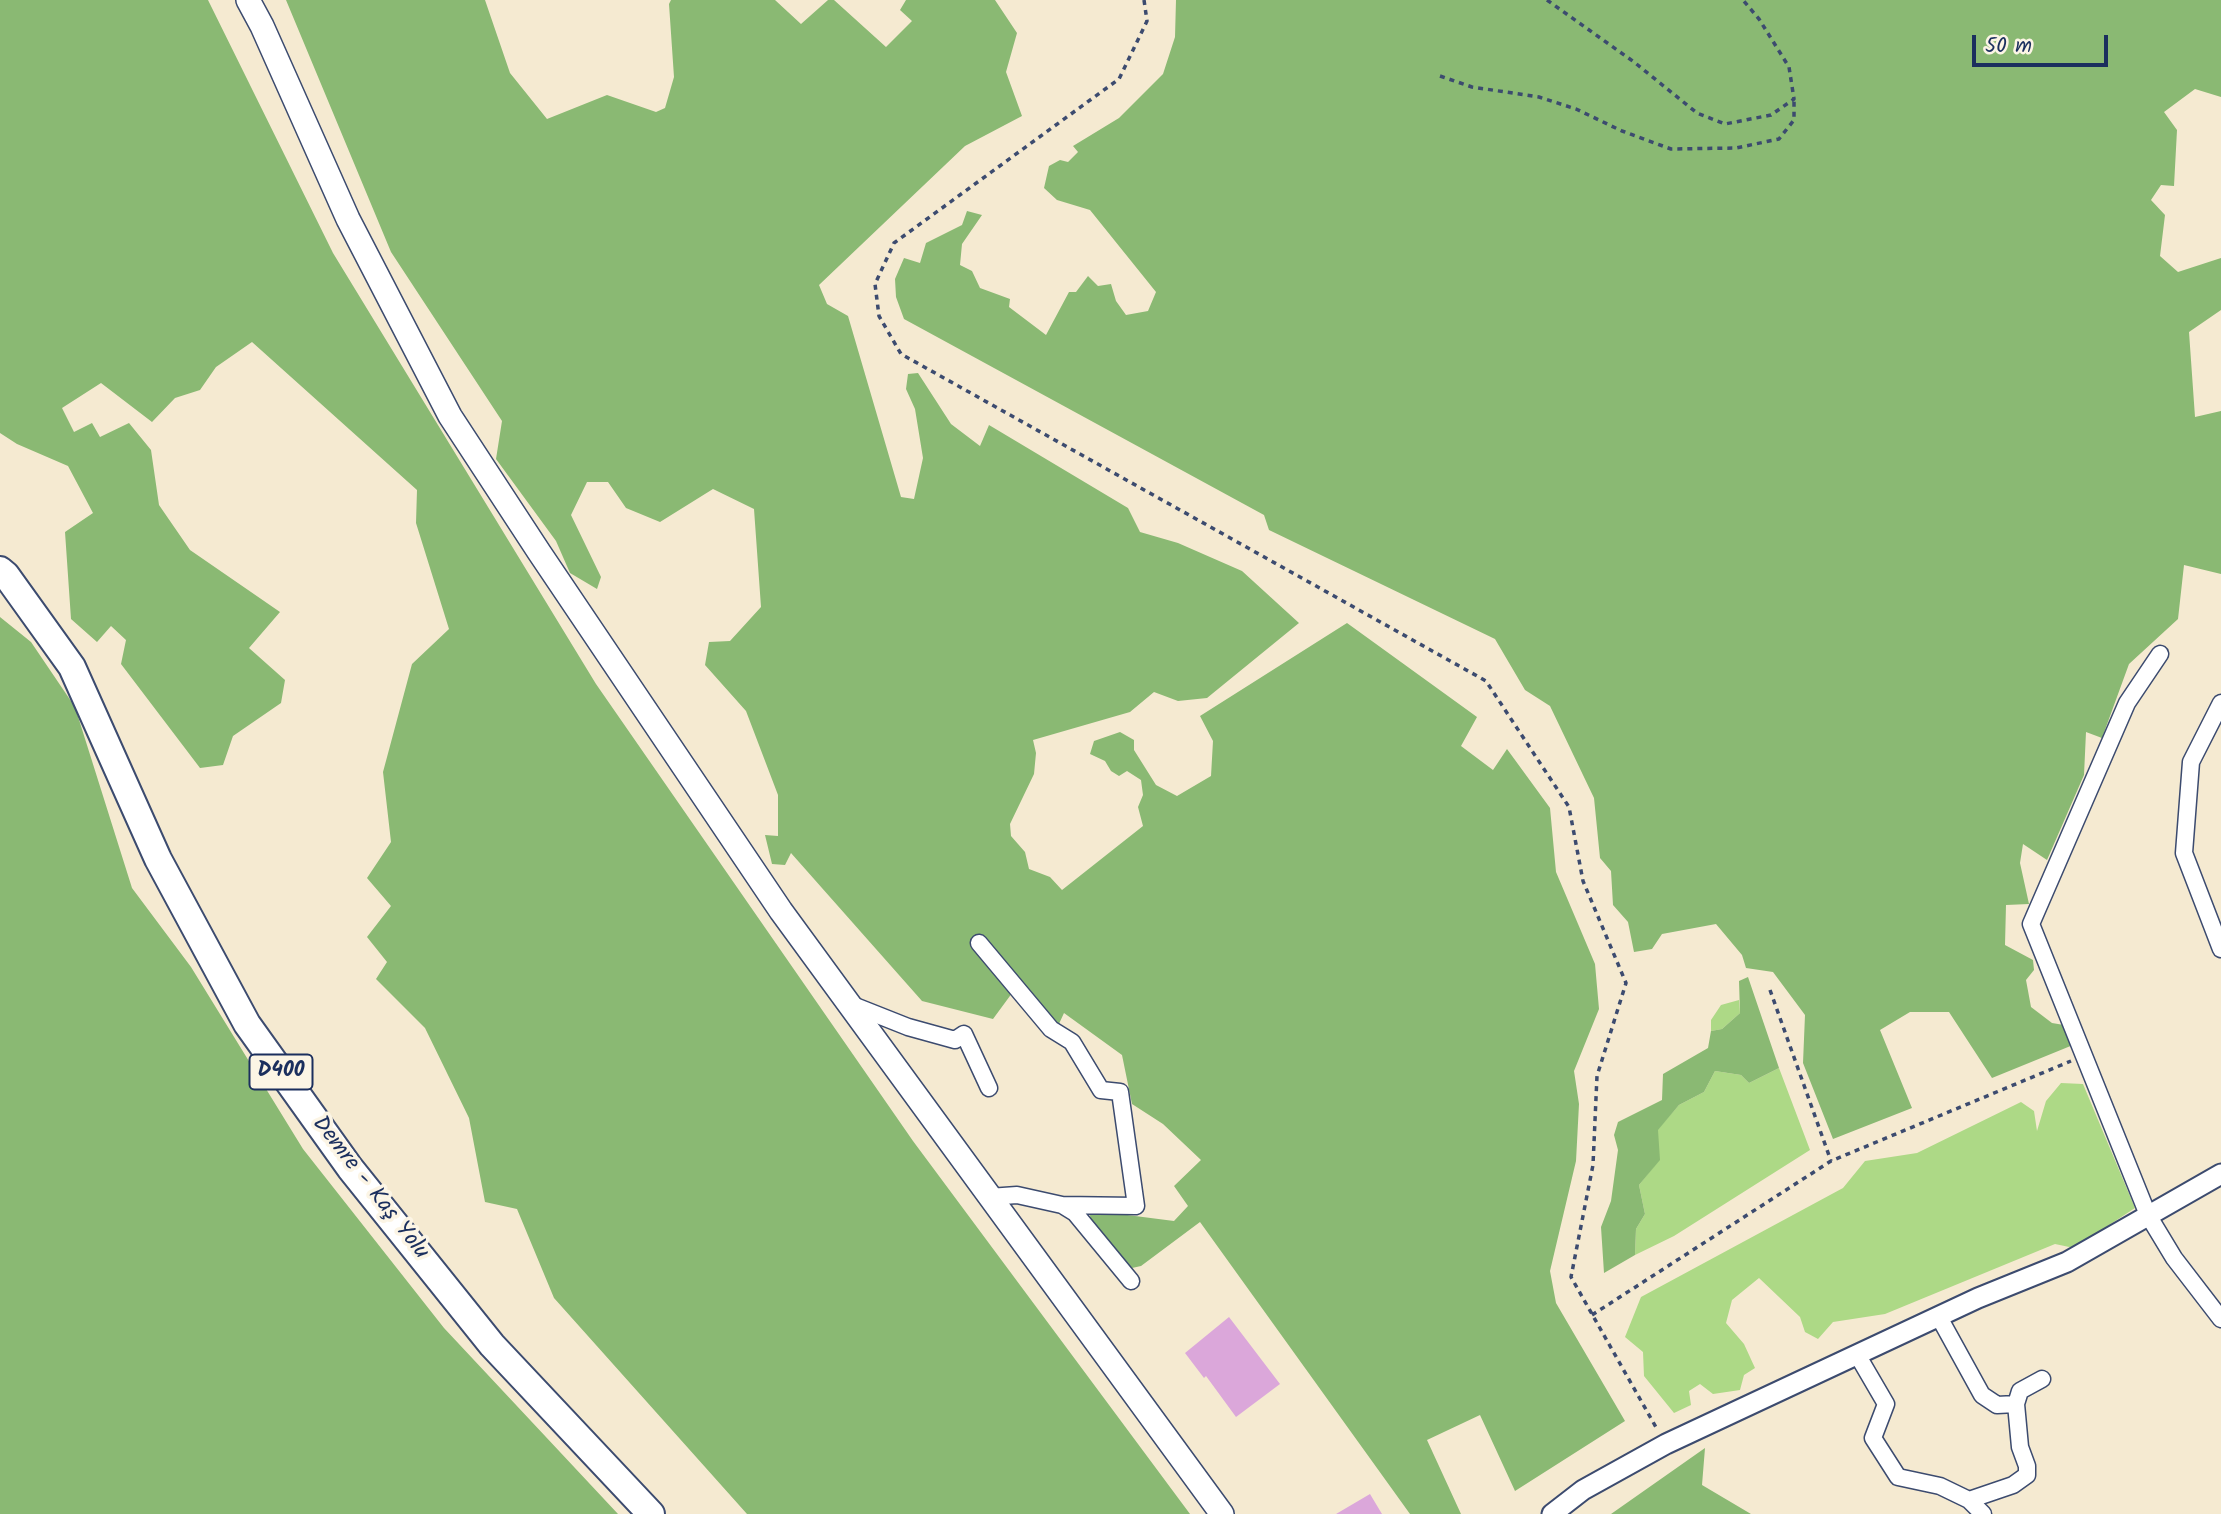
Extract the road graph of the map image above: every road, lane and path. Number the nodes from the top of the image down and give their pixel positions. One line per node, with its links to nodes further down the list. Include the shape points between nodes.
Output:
1 (248, 0): 13 (main road, via 348,219 450,416 780,911)
2 (1144, 0): 22 (path, via 1147,21 1119,79 894,243 875,284 879,316 901,354 1486,681 1569,807 1583,881 1626,983 1597,1076 1592,1165 1571,1277)
3 (1547, 0): 6 (path, via 1697,113 1726,124 1771,115)
4 (1743, 0): 6 (path, via 1789,67)
5 (1440, 76): 6 (path, via 1539,97 1671,149 1736,148 1779,139 1794,120)
6 (1794, 99)
7 (0, 570): 30 (highway, Demre - Kaş Yolu / D400, via 72,667 158,859 247,1024 350,1168 492,1345)
8 (2160, 654): 14 (street, via 2127,703 2031,924)
9 (2221, 703): 11 (street, via 2191,762 2184,853)
10 (979, 943): 19 (street, via 1051,1029 1072,1042 1101,1090 1120,1092 1136,1206)
11 (2221, 949)
12 (1770, 990): 16 (path)
13 (848, 1003): 15 (street, via 955,1040 964,1034); 18 (main road)
14 (2084, 1056): 16 (path); 20 (street)
15 (989, 1088)
16 (1831, 1161): 22 (path)
17 (2221, 1174): 20 (street)
18 (989, 1197): 19 (street, via 1017,1195); 31 (main road)
19 (1062, 1205): 21 (street, via 1075,1213)
20 (2148, 1215): 23 (street, via 2067,1262); 24 (street)
21 (1131, 1280)
22 (1592, 1315): 28 (path)
23 (1939, 1317): 25 (street); 27 (street, via 1982,1395 1997,1405)
24 (2221, 1319)
25 (1858, 1356): 28 (street); 29 (street, via 1886,1404 1873,1438 1898,1477 1940,1486)
26 (2042, 1379): 27 (street, via 2020,1391)
27 (2016, 1404): 29 (street, via 2027,1475 2013,1485)
28 (1666, 1444): 32 (street, via 1583,1490)
29 (1969, 1500): 33 (street)
30 (651, 1514)
31 (1222, 1514)
32 (1552, 1514)
33 (1983, 1514)

